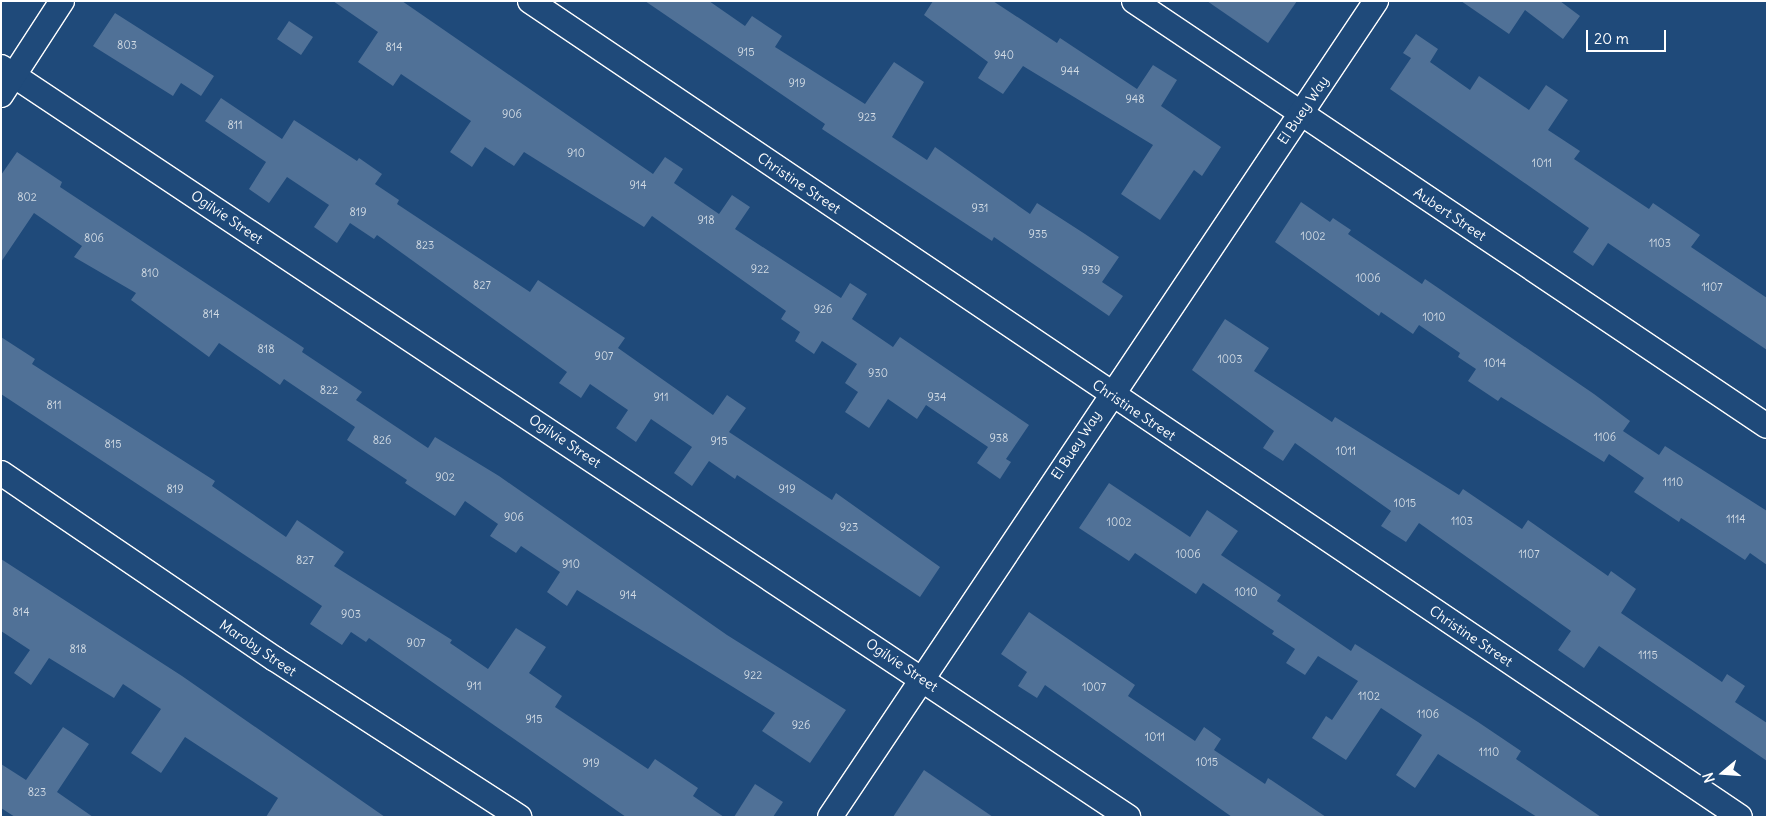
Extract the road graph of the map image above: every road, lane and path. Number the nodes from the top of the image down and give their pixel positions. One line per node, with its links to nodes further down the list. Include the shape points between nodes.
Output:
1 (62, 1): 5 (street)
2 (530, 1): 7 (street, Christine Street)
3 (1134, 1): 6 (street, Aubert Street)
4 (1376, 1): 6 (street, El Buey Way)
5 (6, 79): 10 (street, Ogilvie Street)
6 (1301, 114): 7 (street, El Buey Way); 8 (street, Aubert Street)
7 (1110, 394): 10 (street, El Buey Way); 14 (street, Christine Street)
8 (1767, 426)
9 (1, 473): 11 (street, Maroby Street, via 274,659)
10 (924, 680): 12 (street, El Buey Way); 13 (street, Ogilvie Street)
11 (519, 817)
12 (830, 817)
13 (1128, 817)
14 (1740, 817)

